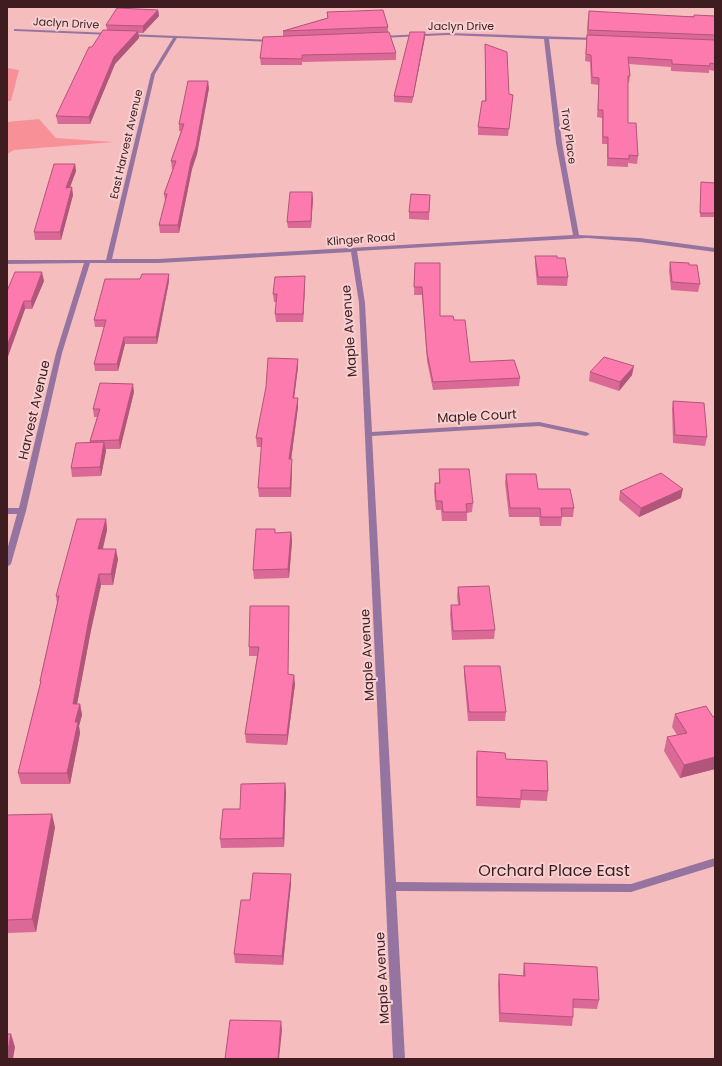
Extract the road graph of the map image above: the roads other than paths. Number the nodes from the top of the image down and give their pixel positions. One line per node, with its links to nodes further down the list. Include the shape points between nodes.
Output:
1 (16, 30): 2 (street, Jaclyn Drive)
2 (115, 34)
3 (122, 34): 4 (street)
4 (176, 37): 8 (street); 14 (street, East Harvest Avenue, via 153,74)
5 (377, 37): 6 (street, Jaclyn Drive, via 447,34)
6 (546, 37): 7 (street, Jaclyn Drive); 9 (street, Troy Place, via 559,143)
7 (602, 40)
8 (278, 41)
9 (576, 236): 10 (street, Klinger Road); 11 (street, Klinger Road, via 640,240)
10 (354, 250): 14 (street, Klinger Road); 15 (street, Maple Avenue, via 362,303)
11 (715, 250)
12 (7, 262): 13 (street, Klinger Road)
13 (86, 262): 14 (street, Klinger Road); 18 (street, Harvest Avenue, via 59,353)
14 (108, 262)
15 (369, 434): 16 (street, Maple Court, via 539,424); 21 (street, Maple Avenue)
16 (586, 434)
17 (7, 511): 18 (street)
18 (22, 511): 19 (street, Harvest Avenue)
19 (7, 564)
20 (715, 862): 21 (street, Orchard Place East, via 631,888)
21 (390, 886): 22 (street, Maple Avenue)
22 (399, 1059)

